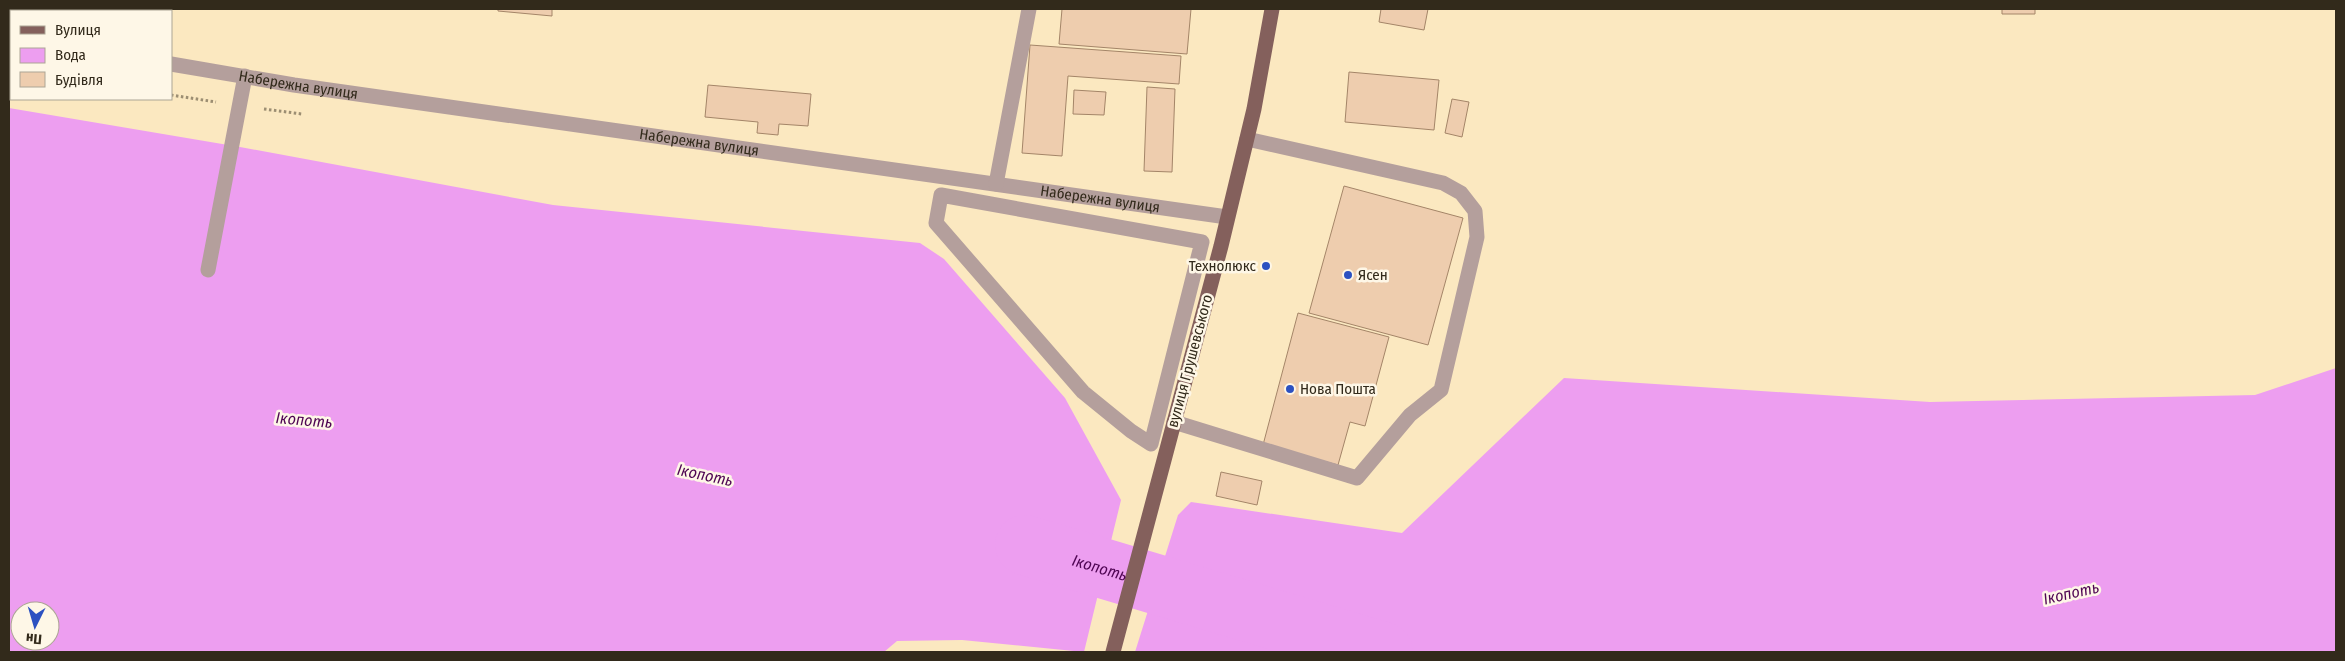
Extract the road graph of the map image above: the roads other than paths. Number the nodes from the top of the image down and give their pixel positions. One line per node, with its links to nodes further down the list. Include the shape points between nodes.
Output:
1 (1029, 9): 6 (street)
2 (1272, 9): 5 (main road, вулиця Грушевського)
3 (172, 64): 4 (street, Набережна вулиця)
4 (245, 76): 6 (street, Набережна вулиця); 9 (street)
5 (1246, 139): 8 (main road, вулиця Грушевського); 10 (street, via 1443,183 1461,193 1475,210 1477,237 1441,390 1410,415 1357,478)
6 (996, 184): 8 (street, Набережна вулиця)
7 (941, 195): 7 (street, via 936,223 1083,392 1152,444 1202,242)
8 (1228, 217): 10 (main road, вулиця Грушевського)
9 (208, 270)
10 (1174, 422): 11 (main road, вулиця Грушевського)
11 (1113, 652)

